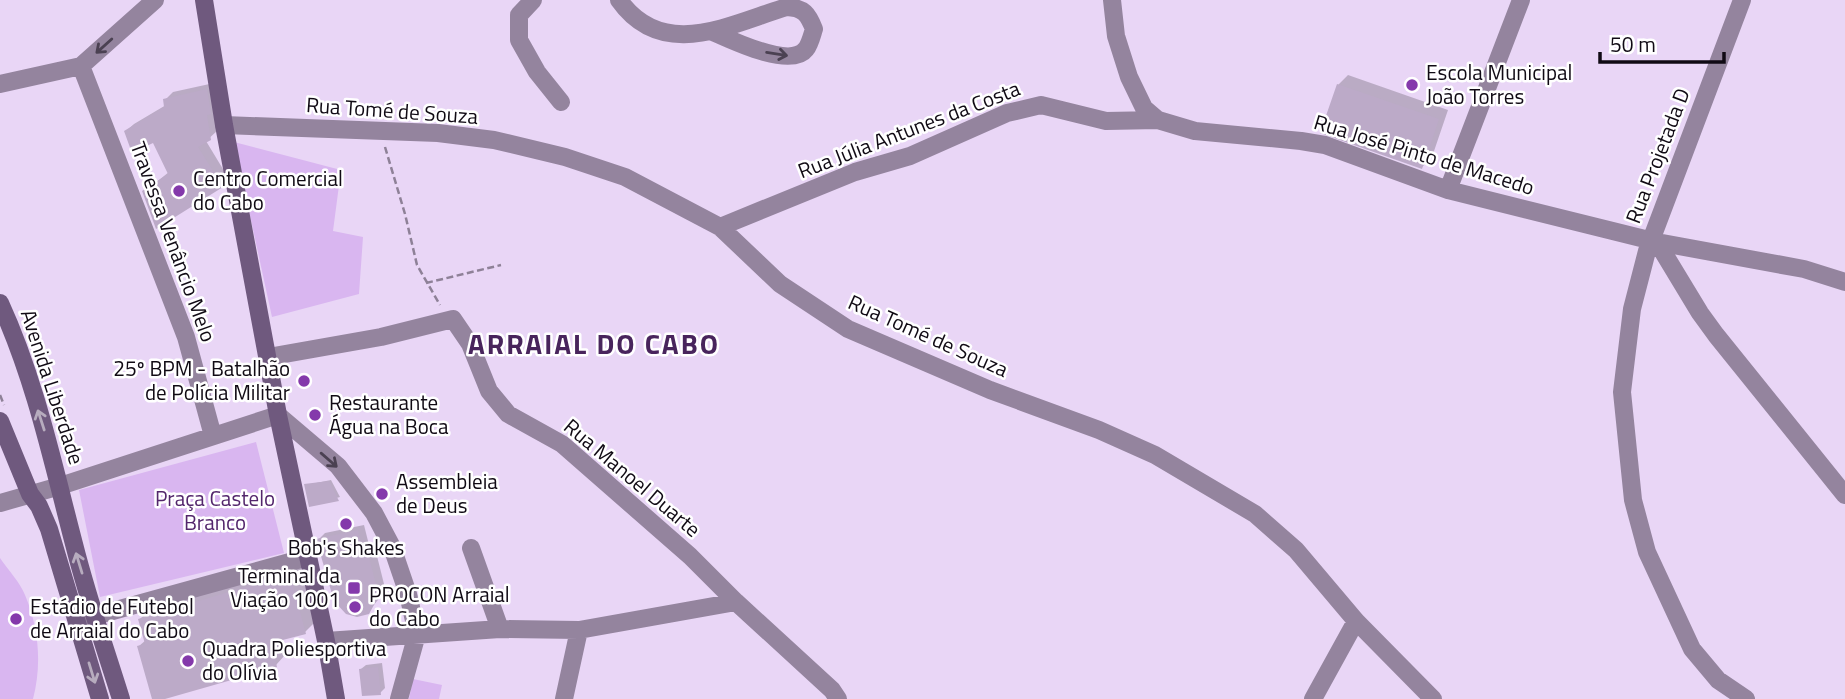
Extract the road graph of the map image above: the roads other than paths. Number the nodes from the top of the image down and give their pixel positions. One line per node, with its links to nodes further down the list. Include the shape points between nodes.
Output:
1 (155, 0): 9 (street, one-way to 9)
2 (204, 0): 13 (main road)
3 (533, 0): 11 (street, via 519,15 519,40)
4 (619, 0): 8 (street, via 652,29 673,36)
5 (1112, 0): 12 (street, via 1116,36 1129,77 1144,108)
6 (1521, 0): 14 (street)
7 (1742, 0): 16 (street, Rua Projetada D)
8 (713, 32): 8 (street, one-way to 8, via 780,56 806,50 814,29 808,13 787,7)
9 (81, 66): 10 (street); 22 (street, Travessa Venâncio Melo, via 186,337)
10 (0, 84)
11 (561, 102)
12 (1158, 120): 14 (street, Rua José Pinto de Macedo, via 1195,131 1325,145); 15 (street, Rua Júlia Antunes da Costa, via 1106,121 1041,105 1007,113 910,156 855,172)
13 (224, 125): 15 (street, Rua Tomé de Souza, via 438,133 494,140 625,177); 19 (main road)
14 (1448, 190): 16 (street, Rua José Pinto de Macedo)
15 (720, 227): 32 (street, Rua Tomé de Souza, via 780,284 848,329 990,390 1099,429 1255,514 1296,550)
16 (1651, 244): 17 (street, Rua José Pinto de Macedo, via 1804,269); 25 (street, via 1708,324); 45 (street, Rua Projetada D, via 1632,309 1622,392 1633,500 1647,552 1692,649 1717,680)
17 (1845, 282)
18 (0, 303): 23 (main road, Avenida Liberdade, one-way to 18, via 12,328)
19 (268, 357): 20 (main road); 29 (street, Rua Manoel Duarte, via 453,319 470,344 489,391 508,414 562,444)
20 (278, 415): 22 (street); 28 (main road); 35 (street, one-way to 35, via 338,466 374,513 402,573)
21 (0, 421): 24 (main road)
22 (213, 436): 23 (street)
23 (60, 486): 24 (street); 30 (main road, Avenida Liberdade, one-way to 23)
24 (30, 494): 26 (street); 31 (main road, via 49,529)
25 (1845, 495)
26 (0, 503)
27 (471, 548): 33 (street)
28 (308, 557): 30 (street); 36 (main road)
29 (736, 602): 34 (street); 42 (street, Rua Manoel Duarte)
30 (95, 615): 31 (street); 38 (main road, Avenida Liberdade)
31 (76, 621): 37 (main road, one-way to 37)
32 (1356, 621): 43 (street); 44 (street, Rua Tomé de Souza)
33 (500, 629): 34 (street); 35 (street)
34 (579, 630): 41 (street)
35 (417, 634): 36 (street); 40 (street)
36 (327, 641): 39 (main road)
37 (100, 699)
38 (121, 699)
39 (336, 699)
40 (399, 699)
41 (564, 699)
42 (838, 699)
43 (1313, 699)
44 (1433, 699)
45 (1746, 699)

